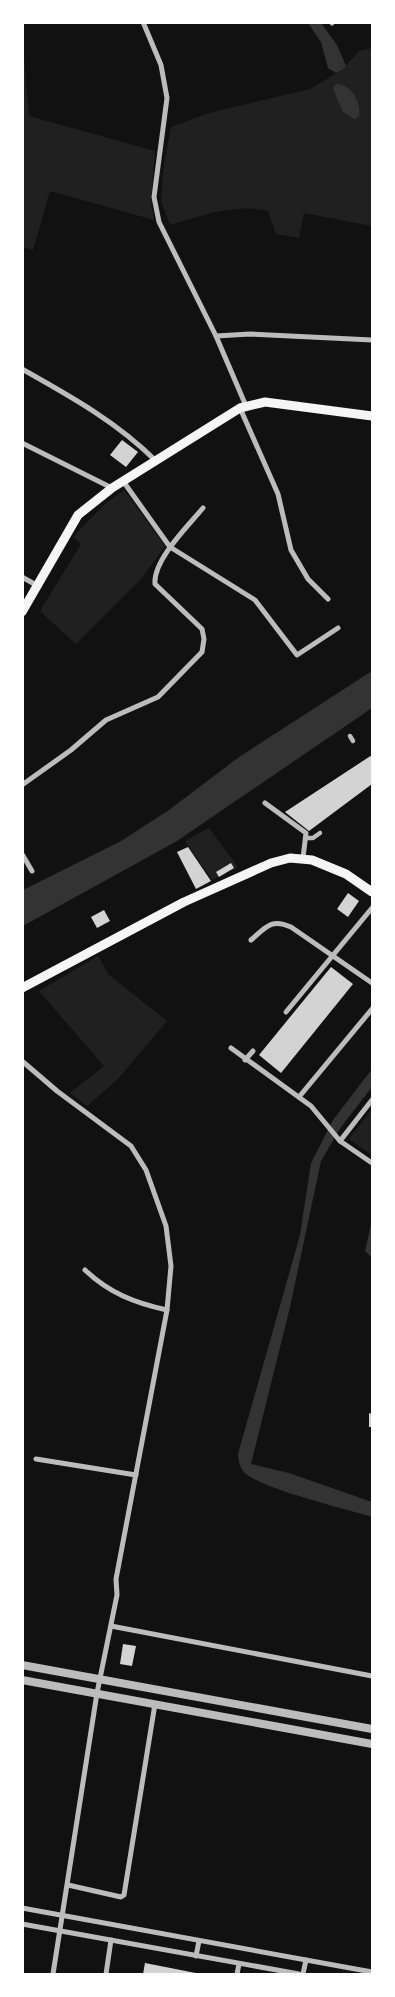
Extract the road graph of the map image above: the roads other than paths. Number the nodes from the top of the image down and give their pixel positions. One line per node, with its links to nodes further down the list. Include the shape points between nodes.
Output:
1 (143, 22): 2 (street, via 161,65 167,98 155,209)
2 (216, 336): 3 (street, via 250,334); 5 (street)
3 (372, 340)
4 (22, 369): 8 (street, via 80,401 134,439)
5 (243, 407): 6 (main road, via 265,402); 8 (main road); 15 (street, via 278,494 291,550 308,579)
6 (372, 416)
7 (22, 443): 10 (street)
8 (156, 461): 9 (main road)
9 (123, 481): 10 (main road); 12 (street)
10 (112, 488): 14 (main road, via 78,515)
11 (203, 508): 12 (street)
12 (170, 547): 17 (street, via 255,600 298,655); 20 (street, via 155,576 155,584 202,629 202,652 158,697 106,720)
13 (22, 577): 14 (street)
14 (38, 586): 16 (main road)
15 (328, 599)
16 (22, 612)
17 (338, 628)
18 (350, 736): 19 (street)
19 (354, 742)
20 (22, 785)
21 (265, 803): 23 (street)
22 (281, 807): 23 (street)
23 (276, 811): 25 (street, via 306,834)
24 (320, 833): 25 (street)
25 (306, 838): 27 (street)
26 (22, 854): 28 (street)
27 (303, 858): 29 (main road, via 324,863); 34 (main road, via 271,863 231,880)
28 (32, 870)
29 (372, 891)
30 (372, 908): 32 (street)
31 (252, 940): 32 (street, via 269,924 280,922)
32 (334, 956): 33 (street); 36 (street)
33 (372, 983)
34 (22, 988)
35 (372, 1009): 41 (street)
36 (286, 1012)
37 (231, 1048): 39 (street)
38 (253, 1051): 39 (street)
39 (246, 1060): 41 (street)
40 (22, 1061): 46 (street, via 131,1146 146,1170 166,1226 171,1266)
41 (299, 1097): 43 (street, via 311,1106)
42 (372, 1100): 43 (street)
43 (338, 1139): 44 (street)
44 (372, 1163)
45 (85, 1270): 46 (street, via 108,1289 126,1298)
46 (167, 1310): 48 (street)
47 (36, 1459): 48 (street)
48 (136, 1475): 49 (street, via 116,1579 117,1595)
49 (111, 1626): 51 (street); 52 (street)
50 (22, 1665): 52 (street)
51 (372, 1676)
52 (100, 1679): 54 (street); 56 (street)
53 (22, 1680): 54 (street)
54 (97, 1694): 55 (street); 58 (street)
55 (155, 1704): 57 (street); 58 (street, via 124,1895)
56 (372, 1730)
57 (372, 1744)
58 (68, 1885): 60 (street)
59 (22, 1908): 60 (street)
60 (64, 1916): 62 (street); 64 (street)
61 (22, 1924): 62 (street)
62 (61, 1931): 63 (street); 69 (street)
63 (111, 1940): 65 (street); 70 (street)
64 (199, 1941): 65 (street); 66 (street)
65 (196, 1956): 67 (street)
66 (306, 1960): 68 (street); 73 (street)
67 (239, 1964): 71 (street); 72 (street)
68 (372, 1972)
69 (54, 1974)
70 (106, 1974)
71 (237, 1974)
72 (299, 1974)
73 (303, 1974)

